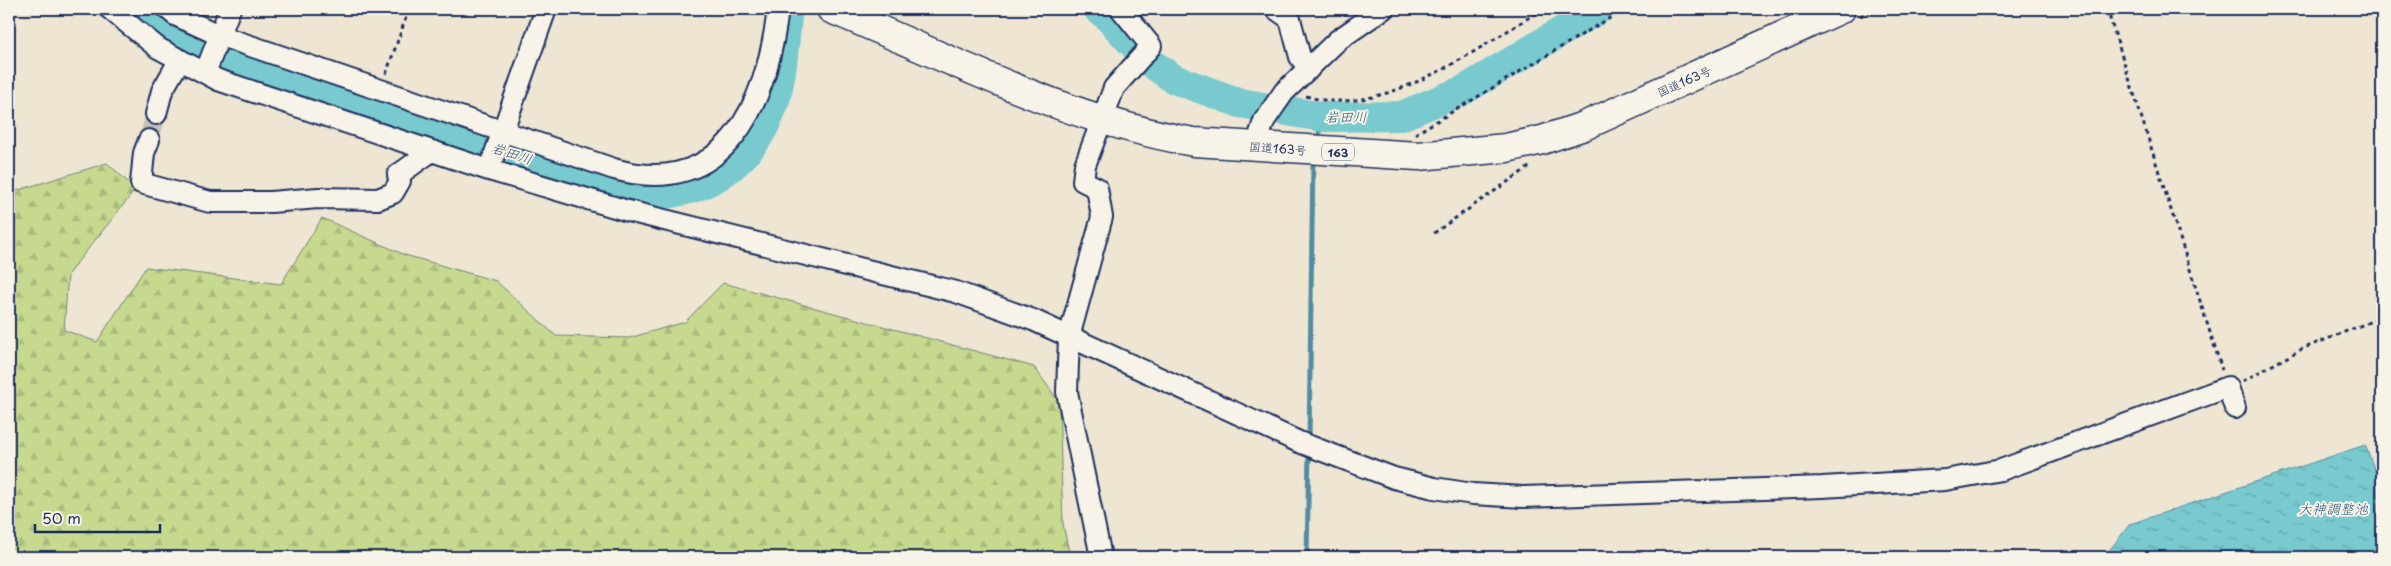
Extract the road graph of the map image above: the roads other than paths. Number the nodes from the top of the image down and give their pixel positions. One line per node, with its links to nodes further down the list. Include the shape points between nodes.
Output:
1 (110, 9): 12 (street)
2 (168, 9): 11 (street, via 175,16)
3 (230, 9): 11 (street)
4 (546, 9): 18 (street)
5 (778, 9): 18 (street, via 770,53 751,110 725,148 699,166 668,175 636,174)
6 (831, 9): 16 (highway, 国道163号 / 163)
7 (1122, 9): 16 (street, via 1152,46 1114,88)
8 (1276, 9): 14 (street, via 1290,19 1300,57)
9 (1383, 9): 14 (street, via 1338,40)
10 (1841, 9): 17 (highway, 国道163号 / 163, via 1584,126 1506,148 1463,154 1403,155)
11 (220, 39): 13 (street); 18 (street, via 380,90)
12 (179, 61): 13 (street); 15 (street, via 162,91)
13 (207, 69): 20 (street, via 228,83)
14 (1309, 70): 17 (street, via 1285,91)
15 (156, 114)
16 (1102, 121): 17 (highway, 国道163号 / 163, via 1194,142); 22 (street, via 1082,181 1097,188 1102,217)
17 (1260, 133)
18 (501, 134): 21 (street)
19 (149, 140): 20 (street, via 141,184 210,202 378,199 393,193 400,181 398,175 426,155)
20 (428, 150): 21 (street)
21 (490, 167): 22 (street, via 628,211 956,292)
22 (1069, 337): 23 (street, via 1326,453 1394,478 1473,494 1523,497 1945,480 2001,470 2228,387); 24 (street, via 1067,392)
23 (2235, 408)
24 (1101, 557)

